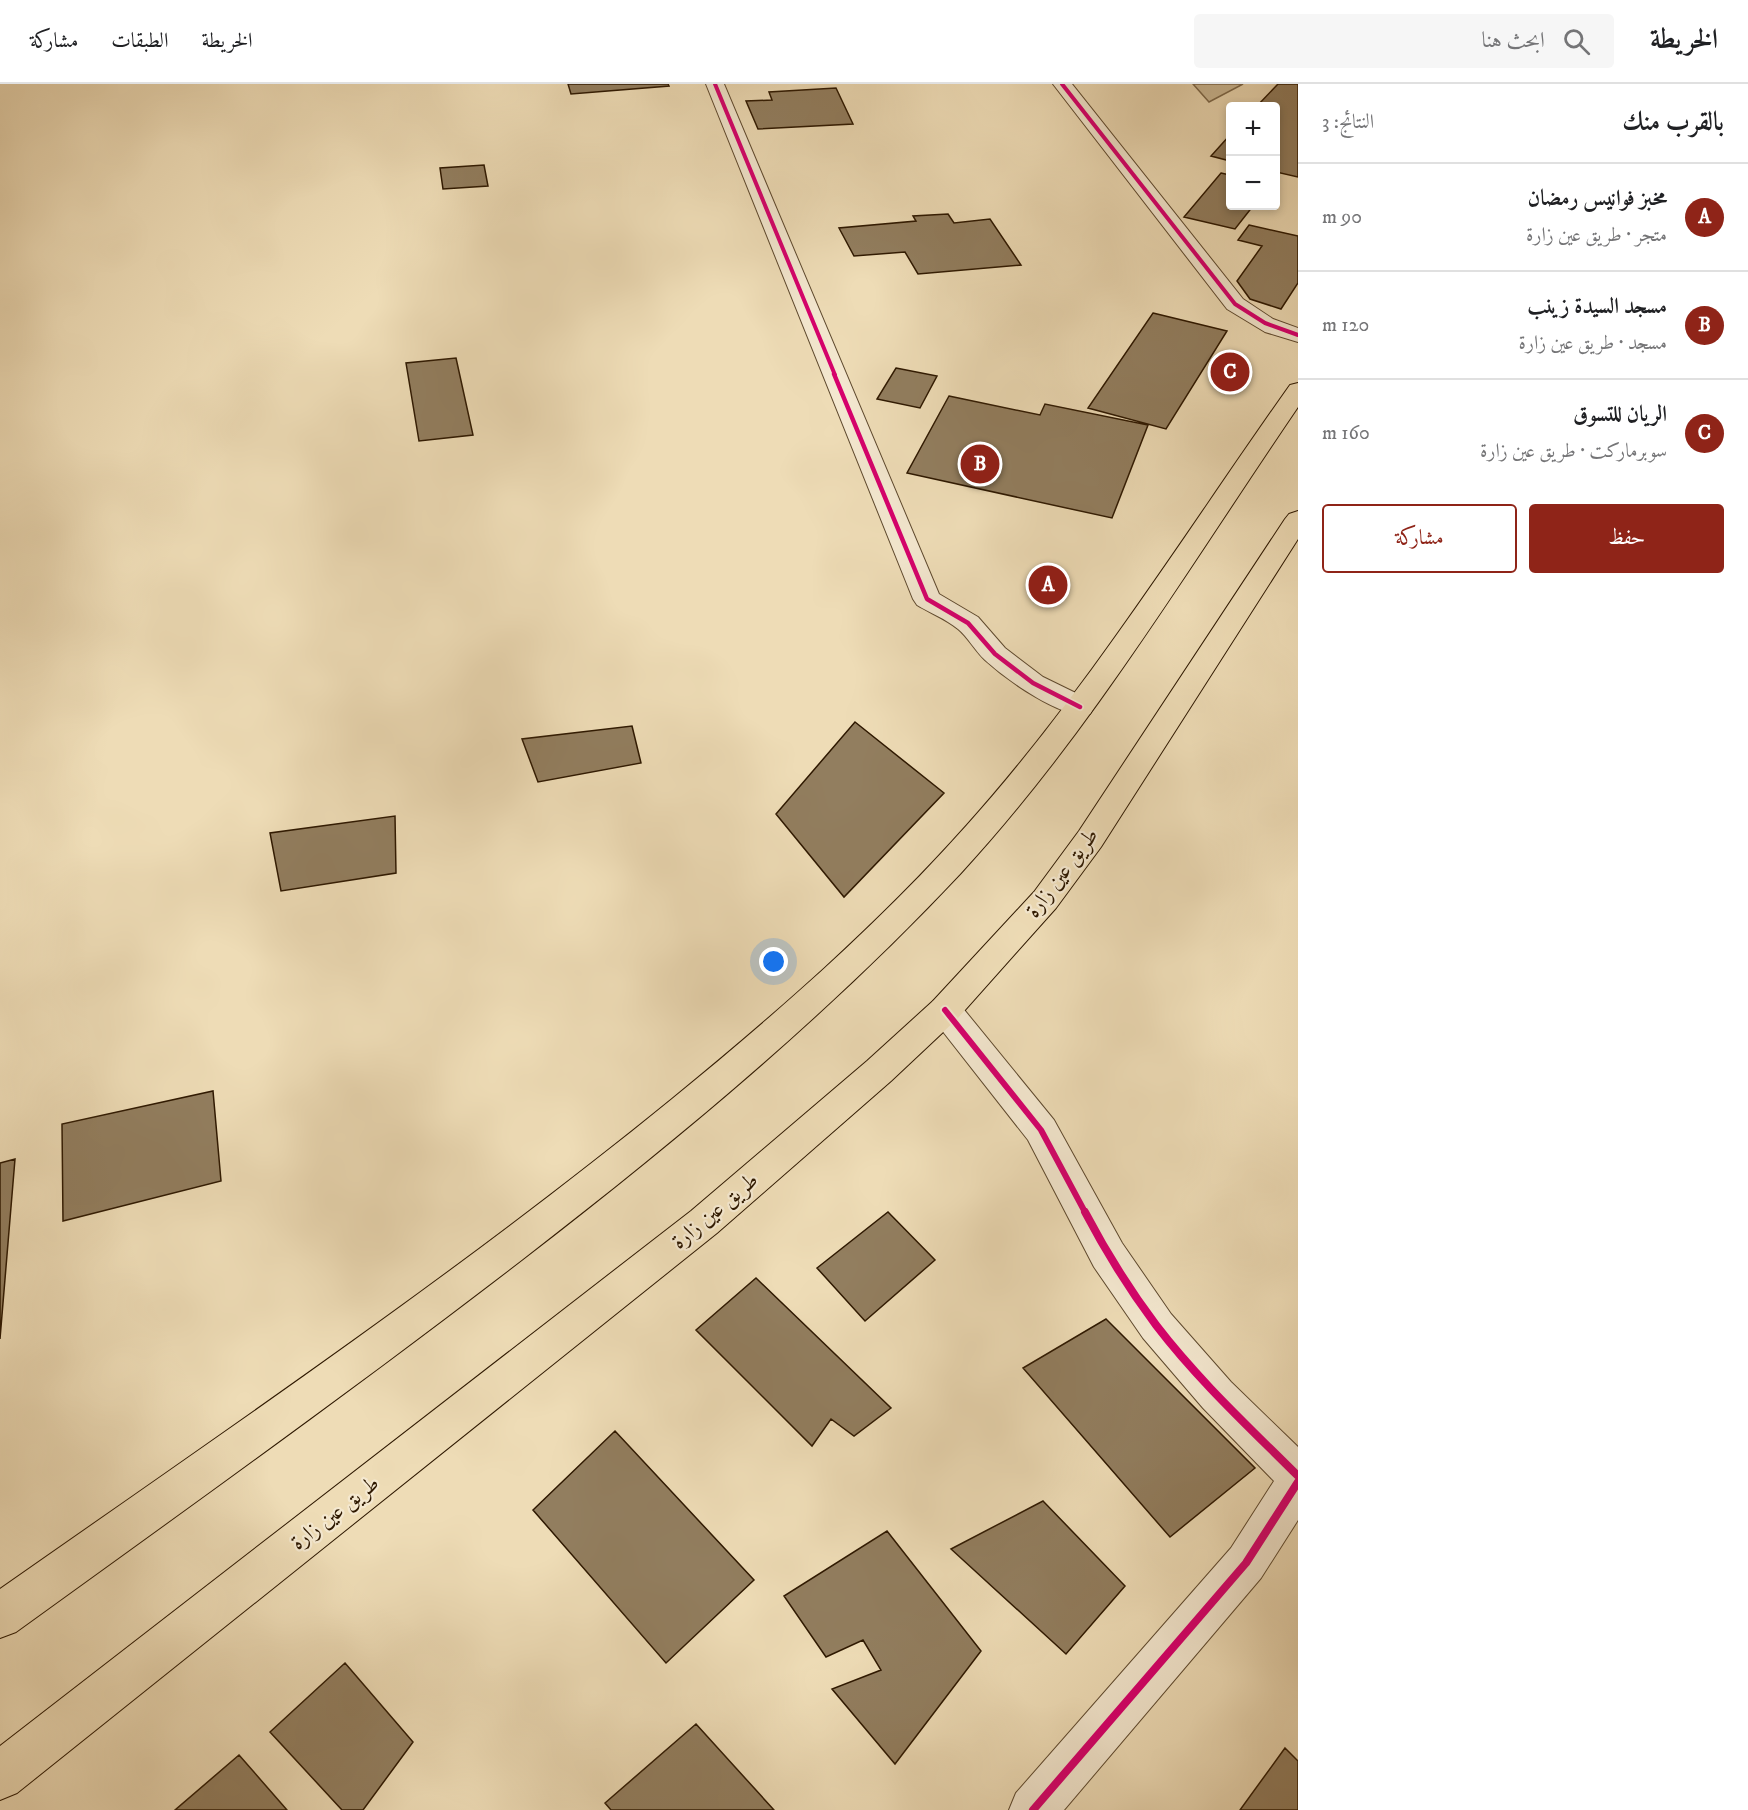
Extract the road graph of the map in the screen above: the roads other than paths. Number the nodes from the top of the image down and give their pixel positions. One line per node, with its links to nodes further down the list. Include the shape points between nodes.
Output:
1 (715, 84): 6 (street, via 927,598 968,623 995,654 1033,683)
2 (1062, 84): 3 (street, via 1235,304 1249,316)
3 (1298, 335)
4 (1298, 390): 6 (main road)
5 (1298, 519): 7 (main road, طريق عين زارة, via 1090,839 1045,900)
6 (1080, 707): 10 (main road, via 1017,788 876,939 668,1123 416,1319)
7 (945, 1010): 8 (street, via 1041,1130 1108,1255 1157,1326); 11 (main road, طريق عين زارة, via 695,1229)
8 (1298, 1476)
9 (1298, 1482): 12 (street, via 1246,1563)
10 (0, 1616)
11 (0, 1776)
12 (1033, 1810)

